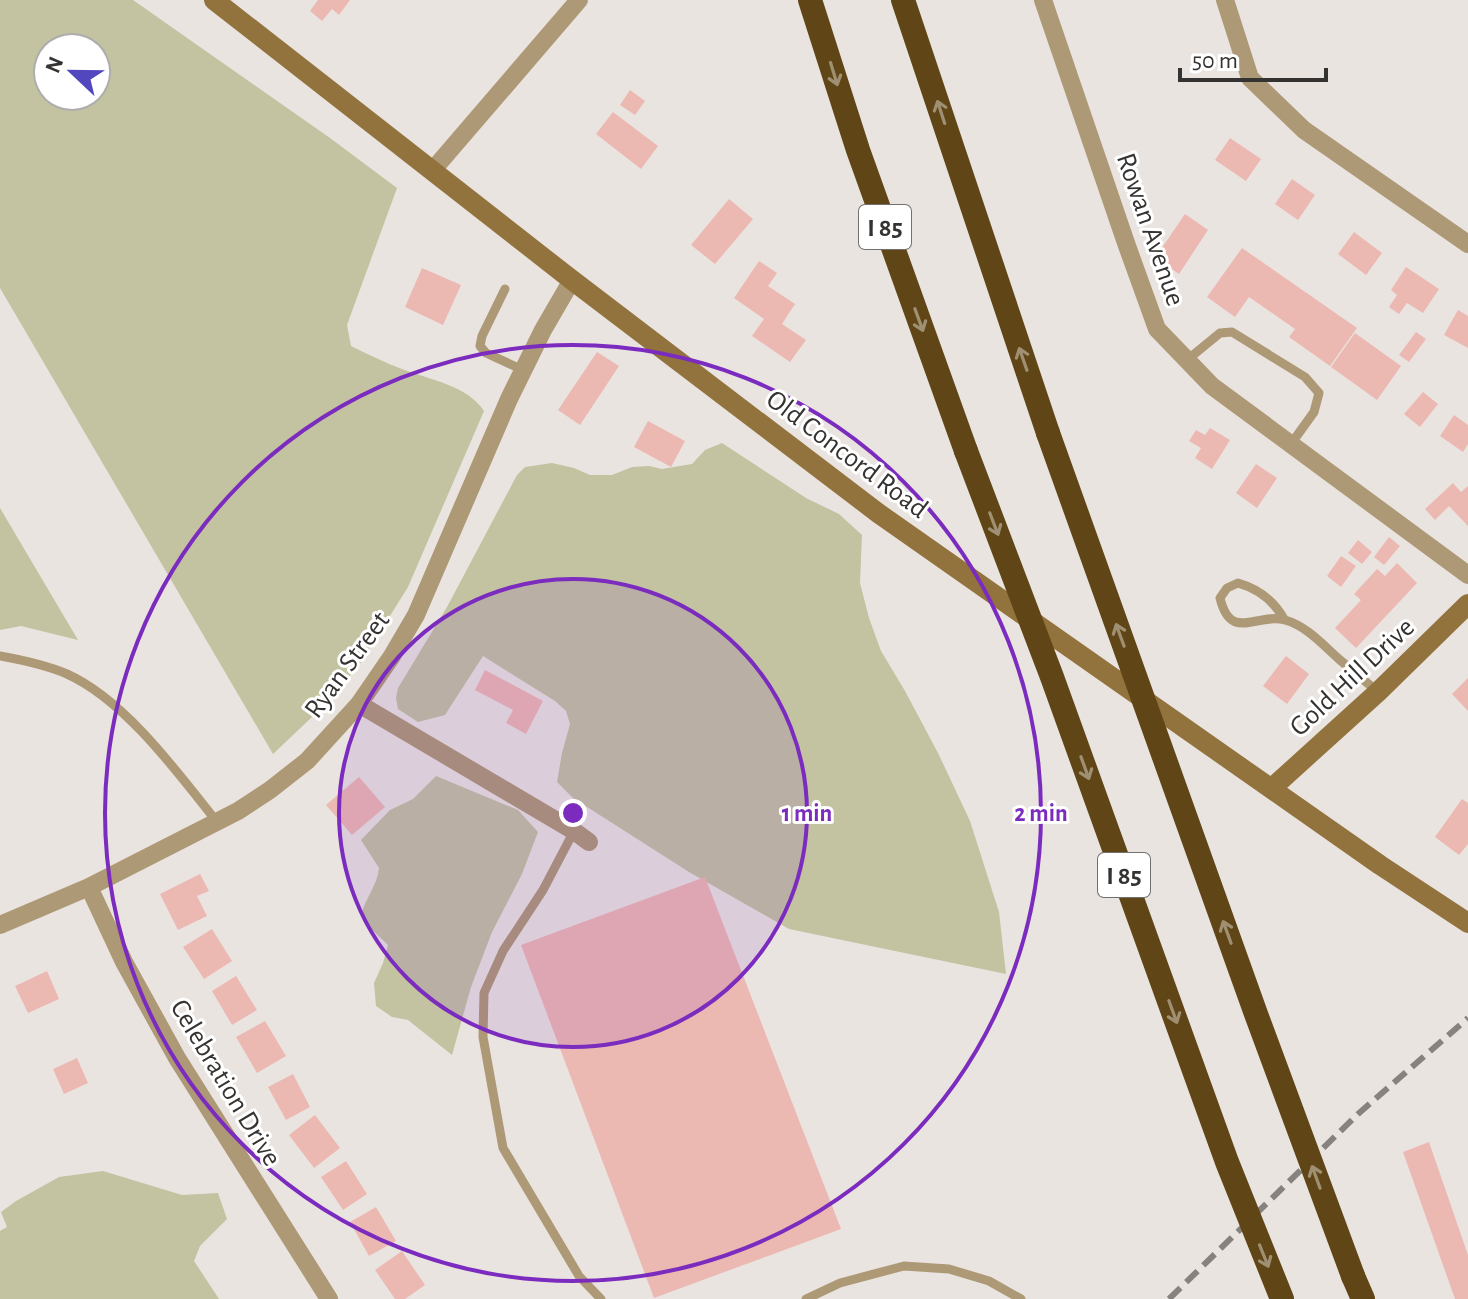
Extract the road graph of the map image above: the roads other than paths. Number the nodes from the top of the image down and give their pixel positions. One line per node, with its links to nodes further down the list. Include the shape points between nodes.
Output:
1 (214, 0): 7 (main road, Old Concord Road)
2 (579, 0): 7 (street)
3 (810, 0): 30 (highway, I 85, one-way to 30, bridge, via 966,451)
4 (903, 0): 31 (highway, one-way to 4, bridge, via 1048,433)
5 (1043, 0): 11 (street, Rowan Avenue, via 1157,329)
6 (1225, 0): 8 (street, via 1250,78 1304,130)
7 (432, 171): 9 (main road, Old Concord Road)
8 (1468, 244)
9 (572, 280): 12 (street, Ryan Street); 20 (main road, Old Concord Road, via 878,513)
10 (505, 289): 12 (lane, via 480,346)
11 (1187, 360): 13 (street, Rowan Avenue, via 1212,386); 13 (lane, via 1220,333 1232,332 1305,377 1319,393 1314,412)
12 (523, 370): 19 (street, Ryan Street, via 416,615)
13 (1291, 444): 14 (street, Rowan Avenue)
14 (1468, 575)
15 (1468, 604): 18 (main road, Gold Hill Drive)
16 (1284, 619): 16 (lane, via 1233,621 1220,598 1238,583 1249,586 1266,596); 18 (lane, via 1312,634)
17 (0, 656): 21 (lane, via 67,674 95,691 146,736)
18 (1378, 692): 20 (main road, Gold Hill Drive)
19 (359, 704): 21 (street, Ryan Street, via 307,761); 22 (street)
20 (1272, 788): 24 (main road, Old Concord Road)
21 (217, 822): 23 (street, Ryan Street)
22 (582, 837): 27 (lane, via 503,951 484,993 483,1037 503,1148 579,1276)
23 (89, 887): 25 (street, Ryan Street); 26 (street, Celebration Drive, via 177,1058)
24 (1468, 923)
25 (0, 925)
26 (329, 1299)
27 (601, 1299)
28 (806, 1299): 29 (lane, via 840,1283 904,1266 949,1269 989,1281)
29 (1021, 1299)
30 (1282, 1299)
31 (1363, 1299)

